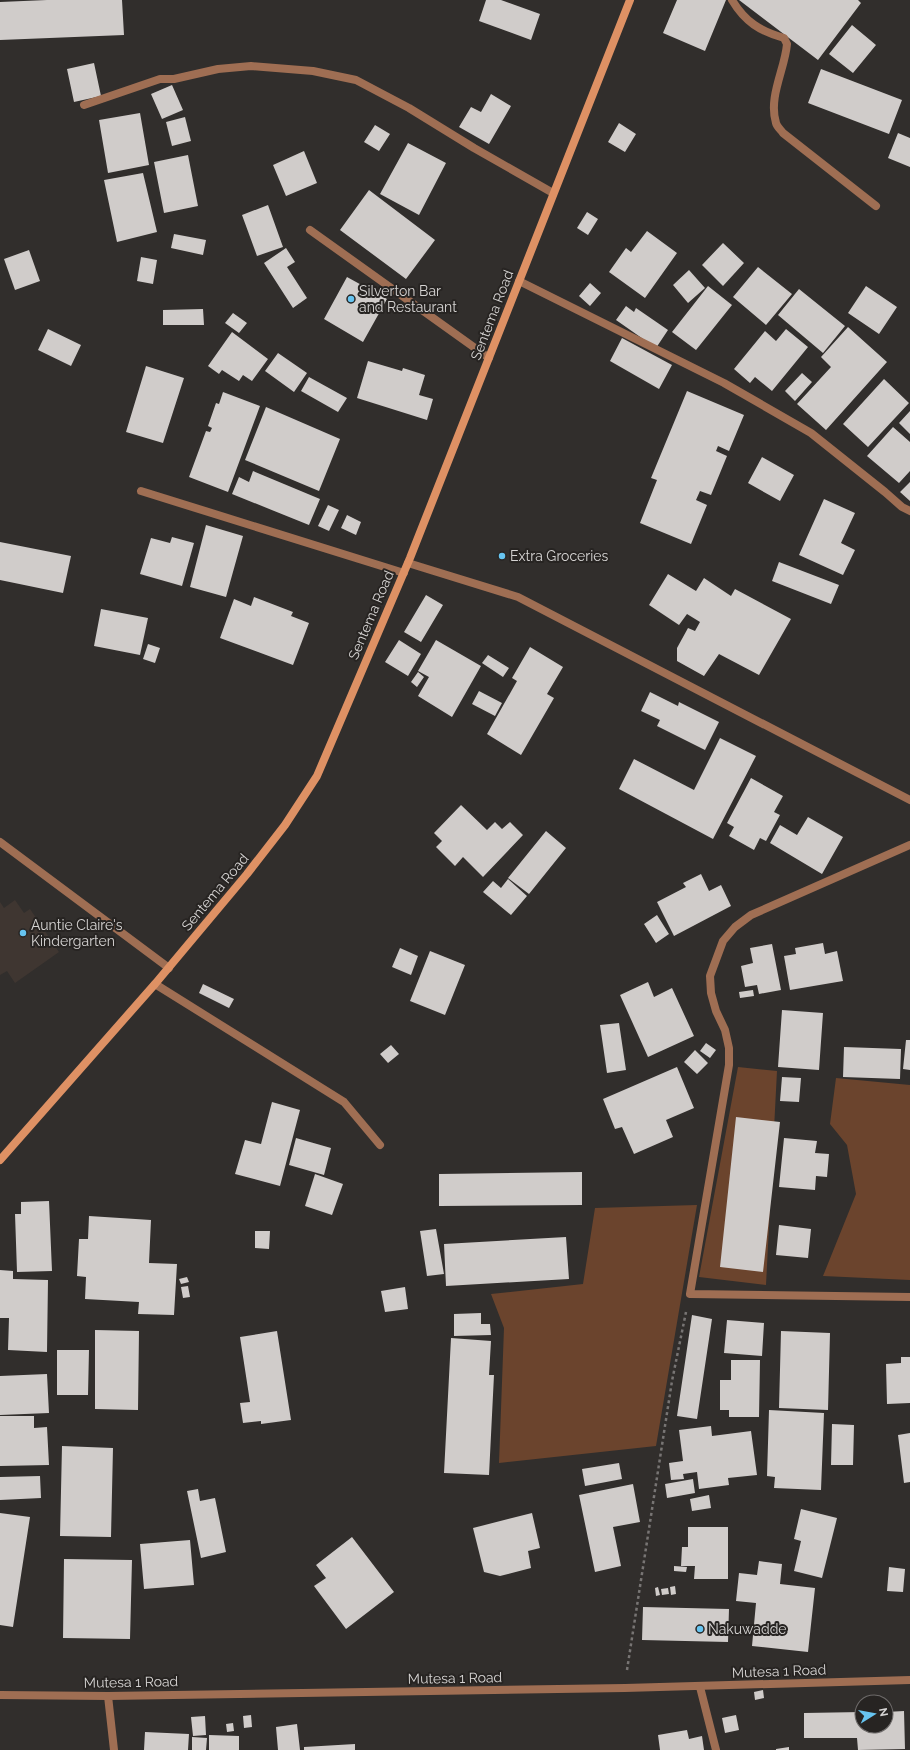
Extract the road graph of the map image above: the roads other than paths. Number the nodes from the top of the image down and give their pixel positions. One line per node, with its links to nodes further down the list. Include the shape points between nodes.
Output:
1 (630, 0): 4 (main road, Sentema Road)
2 (732, 0): 5 (street, via 741,14 764,32 784,38 787,44 776,93 776,124 783,133)
3 (84, 105): 4 (street, via 160,79 174,79 218,69 251,66 313,71 356,80 409,108)
4 (553, 193): 7 (main road, Sentema Road)
5 (876, 206)
6 (310, 230): 8 (street)
7 (519, 281): 8 (main road, Sentema Road); 10 (street, via 724,383 811,433)
8 (489, 358): 11 (main road, Sentema Road)
9 (141, 491): 12 (street)
10 (910, 512)
11 (408, 563): 12 (main road, Sentema Road); 13 (street, via 518,597)
12 (404, 573): 16 (main road, Sentema Road, via 317,776 285,825)
13 (910, 800)
14 (0, 842): 16 (street)
15 (910, 845): 20 (street, via 751,915 723,941 710,976 711,993 729,1048 729,1065 690,1294)
16 (169, 968): 17 (main road, Sentema Road)
17 (155, 984): 18 (street, via 344,1102); 19 (main road, Sentema Road)
18 (380, 1145)
19 (0, 1160)
20 (910, 1297)
21 (910, 1680): 22 (street, Mutesa 1 Road)
22 (700, 1686): 24 (street, Mutesa 1 Road); 26 (street)
23 (0, 1695): 24 (street, Mutesa 1 Road)
24 (108, 1696): 25 (street)
25 (114, 1750)
26 (716, 1750)

